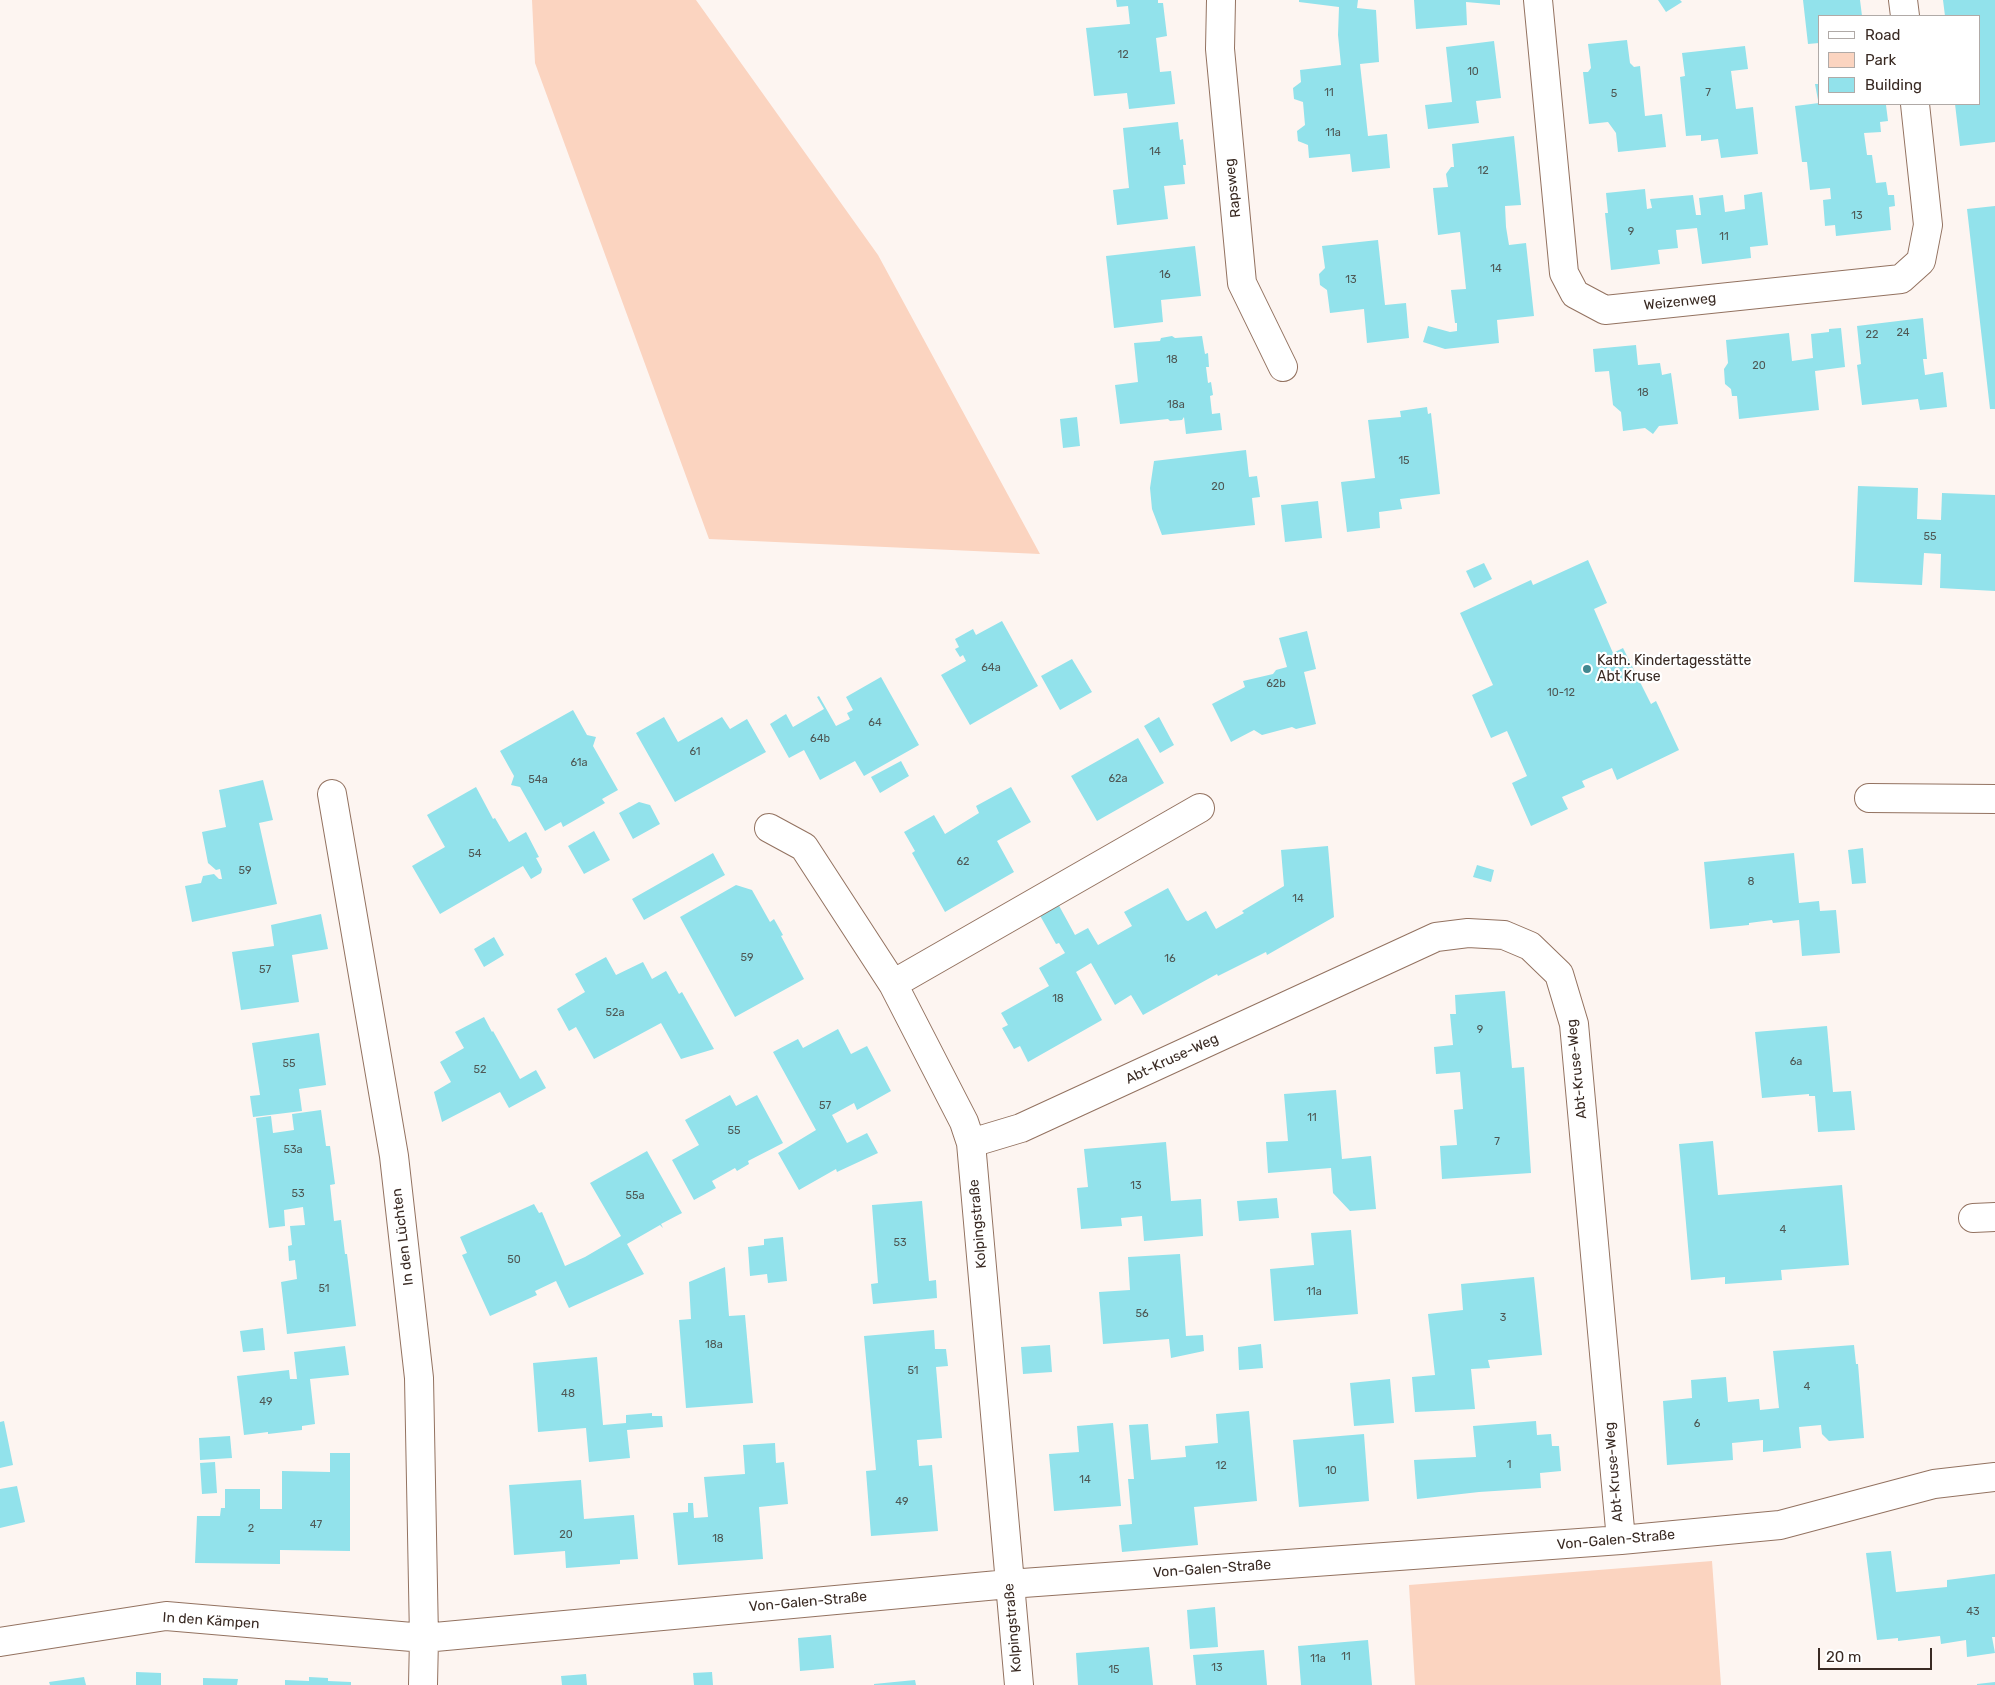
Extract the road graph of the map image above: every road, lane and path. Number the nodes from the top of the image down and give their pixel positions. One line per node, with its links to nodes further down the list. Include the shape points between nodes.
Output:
1 (1221, 0): 6 (street, Rapsweg, via 1220,49 1242,283)
2 (1538, 0): 5 (street, Weizenweg, via 1564,273 1575,294 1605,310 1901,279 1921,261 1928,225)
3 (1903, 0): 4 (street)
4 (1905, 15)
5 (1915, 105)
6 (1283, 367)
7 (332, 794): 17 (street, In den Lüchten, via 394,1156 419,1378)
8 (1870, 798): 9 (street)
9 (1995, 799)
10 (1200, 808): 12 (street)
11 (768, 828): 12 (street, Kolpingstraße, via 804,847)
12 (893, 984): 13 (street, Kolpingstraße, via 964,1122)
13 (971, 1143): 15 (street, Abt-Kruse-Weg, via 1021,1128 1436,937 1468,933 1504,936 1530,946 1559,974 1574,1024); 16 (street, Kolpingstraße)
14 (1995, 1477): 15 (street, Von-Galen-Straße, via 1934,1484 1780,1525)
15 (1621, 1540): 16 (street, Von-Galen-Straße)
16 (1009, 1584): 17 (street, Von-Galen-Straße); 20 (street, Kolpingstraße)
17 (424, 1638): 18 (street, In den Kämpen, via 166,1616); 19 (street, In den Lüchten)
18 (0, 1642)
19 (423, 1685)
20 (1019, 1685)

